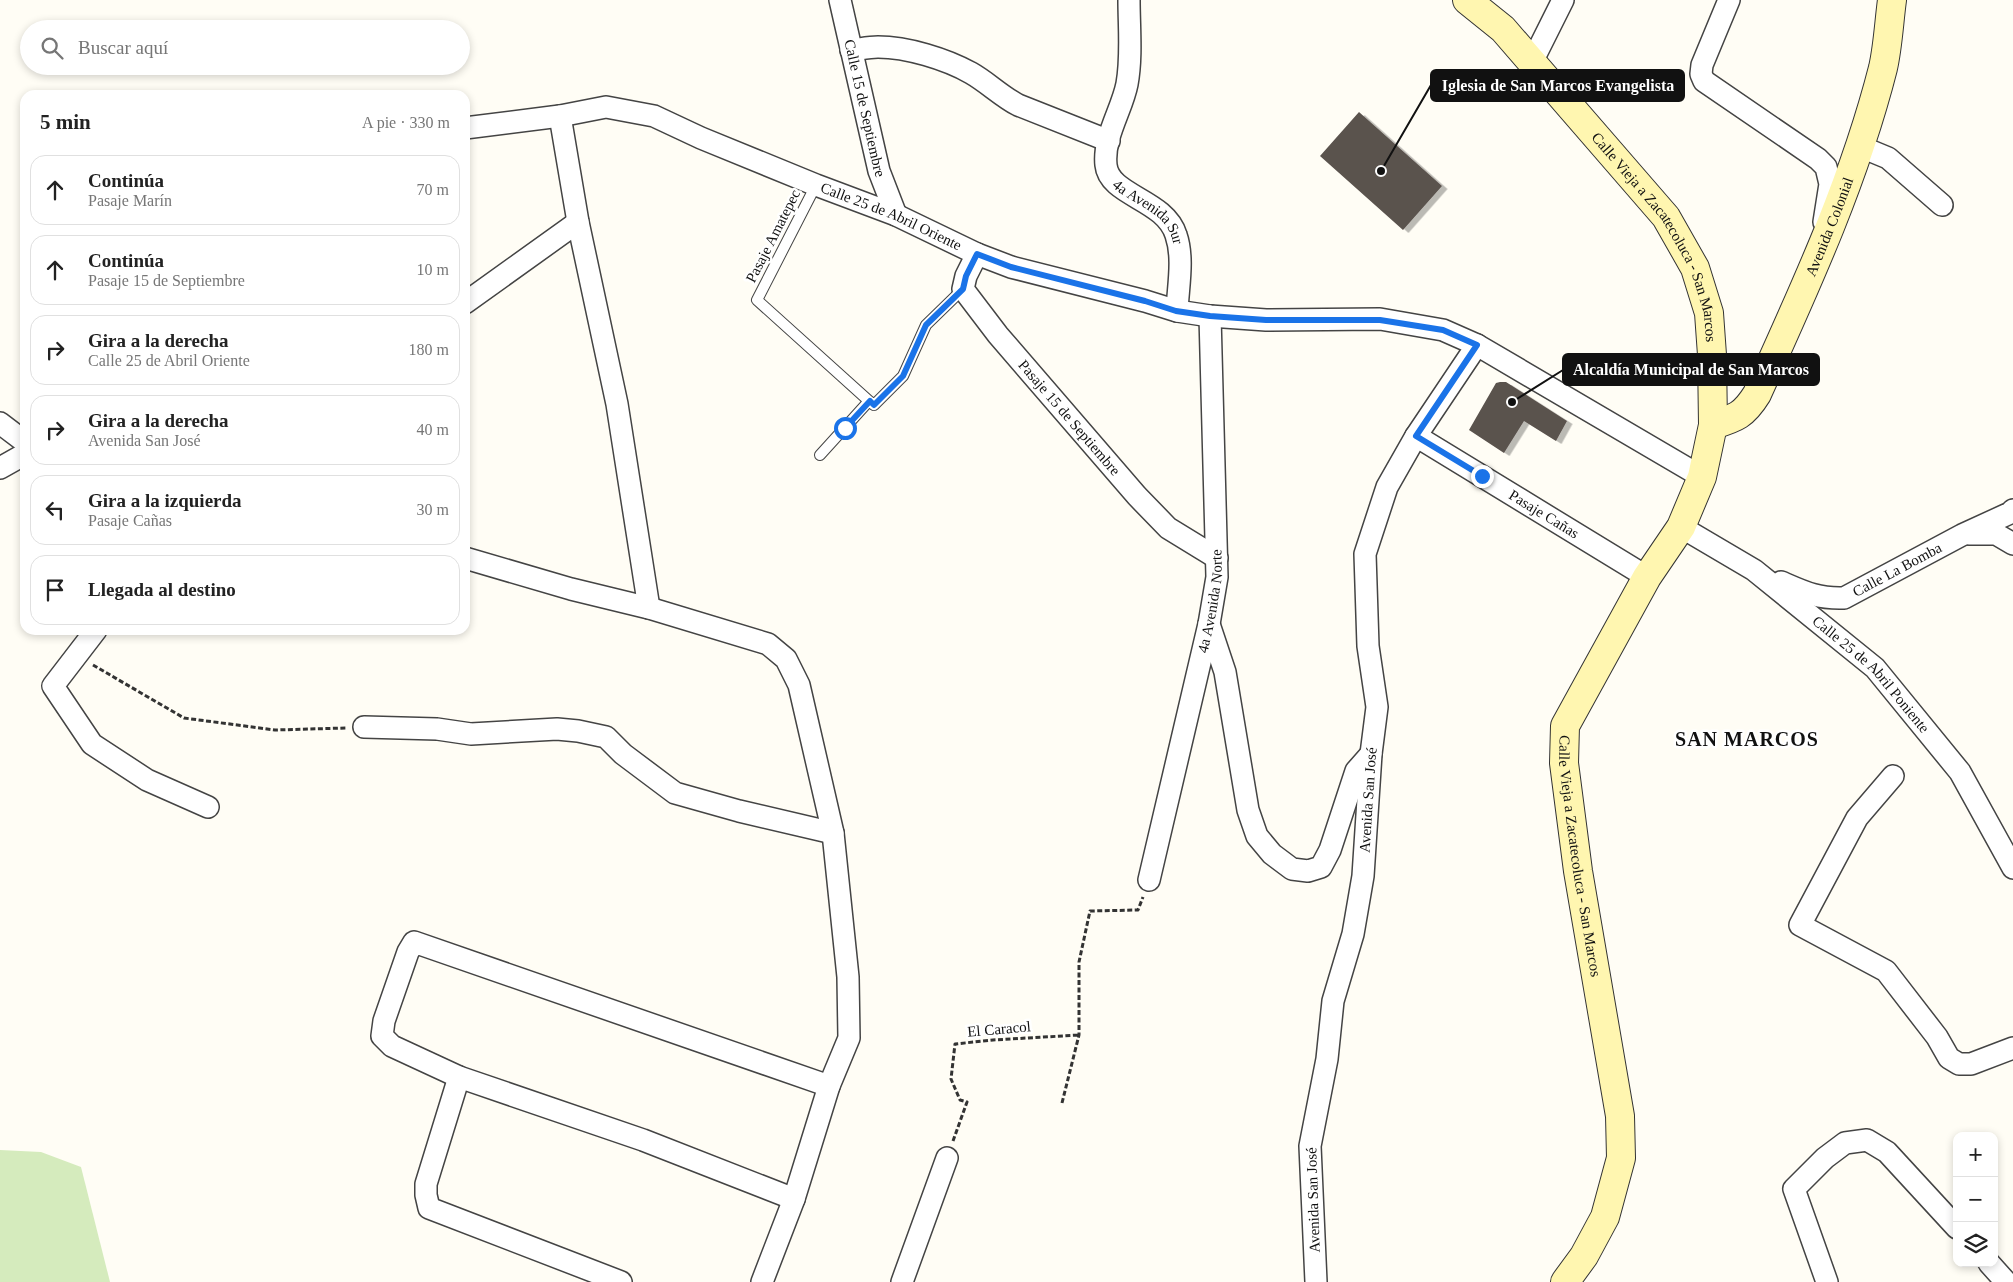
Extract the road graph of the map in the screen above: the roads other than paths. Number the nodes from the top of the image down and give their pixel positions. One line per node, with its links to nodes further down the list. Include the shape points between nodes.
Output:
1 (840, 0): 7 (street, Calle 15 de Septiembre)
2 (1129, 0): 11 (street, 4a Avenida Sur, via 1127,84)
3 (1467, 0): 8 (main road, Calle Vieja a Zacatecoluca - San Marcos, via 1503,30)
4 (1563, 0): 8 (street)
5 (1730, 0): 18 (street, via 1702,65 1702,77 1818,159 1826,168 1830,184)
6 (1892, 0): 12 (main road, Avenida Colonial, via 1883,66)
7 (851, 50): 11 (street, via 879,47 942,60 972,73 1018,105); 15 (street, Calle 15 de Septiembre, via 879,171)
8 (1532, 62): 26 (main road, Calle Vieja a Zacatecoluca - San Marcos, via 1666,217 1695,268 1709,313 1714,379)
9 (560, 116): 10 (street, Calle 25 de Abril Oriente); 13 (street, Calle 25 de Abril Oriente, via 606,107 654,116); 16 (street)
10 (470, 127)
11 (1109, 141): 21 (street, 4a Avenida Sur, via 1106,166 1110,177 1118,186 1169,219 1177,236)
12 (1859, 146): 14 (street, via 1888,158); 18 (main road, Avenida Colonial)
13 (816, 186): 15 (street, Calle 25 de Abril Oriente); 24 (lane, Pasaje Amatepec, via 757,300)
14 (1942, 205)
15 (896, 215): 17 (street, Calle 25 de Abril Oriente)
16 (578, 222): 20 (street); 41 (street, via 617,404)
17 (977, 254): 19 (street); 21 (street, Calle 25 de Abril Oriente, via 1011,267)
18 (1818, 257): 26 (main road, Avenida Colonial, via 1753,402 1736,417)
19 (963, 289): 24 (lane, via 926,325 903,376 874,405); 37 (street, Pasaje 15 de Septiembre, via 998,335 1168,528)
20 (470, 299)
21 (1176, 311): 22 (street, Calle 25 de Abril Oriente)
22 (1210, 316): 23 (street, Calle 25 de Abril Oriente, via 1266,320 1380,320 1443,330); 37 (street, 4a Avenida Norte)
23 (1477, 345): 27 (street, Avenida San José); 32 (street, Calle 25 de Abril Oriente)
24 (870, 401): 29 (lane)
25 (0, 423): 28 (street)
26 (1713, 425): 32 (main road, Calle Vieja a Zacatecoluca - San Marcos)
27 (1416, 436): 40 (street, Pasaje Cañas); 45 (street, Avenida San José, via 1387,487 1365,554 1368,646 1377,707)
28 (20, 438)
29 (820, 455)
30 (20, 457): 31 (street)
31 (0, 468)
32 (1702, 478): 34 (main road, Calle Vieja a Zacatecoluca - San Marcos)
33 (2013, 510): 35 (street)
34 (1682, 527): 39 (street, Calle 25 de Abril Poniente); 40 (main road, Calle Vieja a Zacatecoluca - San Marcos)
35 (1962, 534): 36 (street, Calle La Bomba, via 1996,534); 39 (street, Calle La Bomba, via 1844,598 1813,596)
36 (2013, 544)
37 (1217, 558): 42 (street, 4a Avenida Norte)
38 (470, 559): 41 (street)
39 (1754, 570): 49 (street, Calle 25 de Abril Poniente, via 1876,668 1960,772)
40 (1647, 577): 62 (main road, Calle Vieja a Zacatecoluca - San Marcos, via 1565,726 1564,762 1578,871 1620,1116 1621,1158 1605,1217 1584,1256)
41 (649, 608): 48 (street, via 768,644 786,659 799,685)
42 (1209, 624): 45 (street, via 1225,672 1248,810 1256,836 1272,854 1292,869 1308,871 1320,868 1330,850 1356,771); 50 (street, 4a Avenida Norte)
43 (92, 635): 47 (street, via 53,686 92,744 147,780)
44 (364, 727): 48 (street, via 470,734 556,729 606,737 623,754 676,793)
45 (1371, 754): 61 (street, Avenida San José, via 1361,886 1353,934 1333,1001 1327,1059 1310,1146)
46 (1893, 776): 51 (street, via 1857,818 1800,925 1886,971 1954,1062 1971,1064)
47 (208, 808)
48 (834, 833): 53 (street, via 848,977 849,1038)
49 (2013, 868)
50 (1150, 880)
51 (2013, 1048)
52 (459, 1077): 53 (street, via 392,1046 382,1036 387,1012 414,942); 55 (street, via 643,1140); 58 (street, via 426,1184 430,1208)
53 (829, 1086): 55 (street)
54 (947, 1158): 60 (street)
55 (794, 1199): 59 (street)
56 (1953, 1224): 63 (street, via 1887,1152 1867,1140 1845,1143 1794,1189)
57 (1993, 1267): 64 (street)
58 (621, 1282)
59 (762, 1282)
60 (902, 1282)
61 (1316, 1282)
62 (1565, 1282)
63 (1827, 1282)
64 (2006, 1282)

